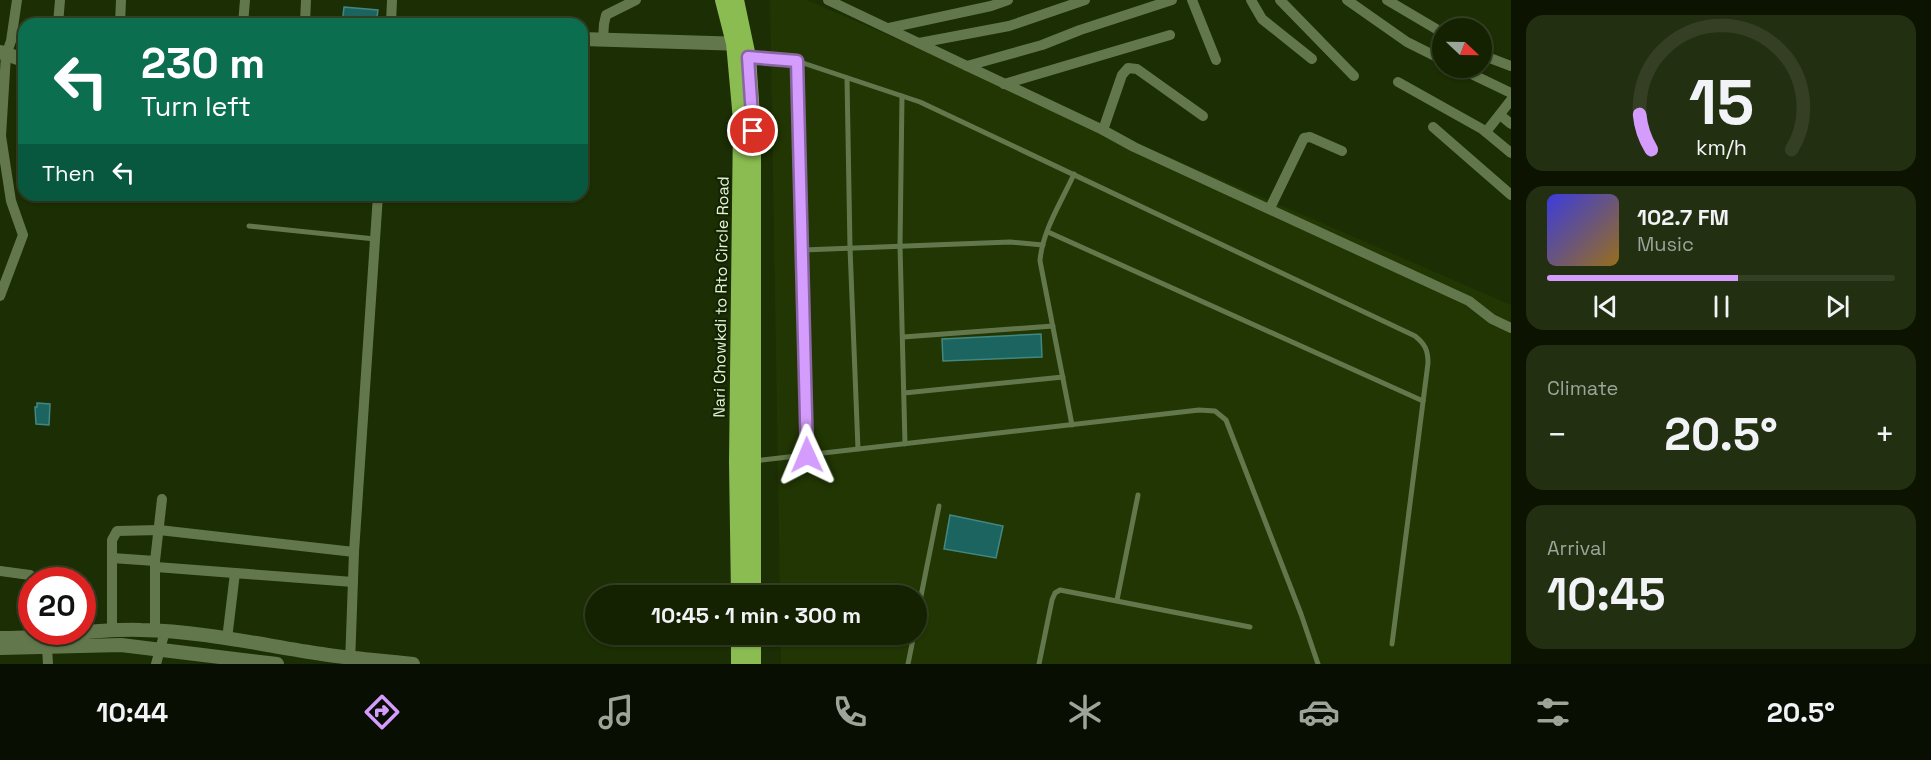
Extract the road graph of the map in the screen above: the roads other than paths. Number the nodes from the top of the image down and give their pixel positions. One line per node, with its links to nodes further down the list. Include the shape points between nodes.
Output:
1 (17, 0): 31 (street, via 11,41)
2 (60, 0): 19 (street)
3 (121, 0): 20 (street)
4 (245, 0): 21 (street)
5 (306, 0): 22 (street)
6 (392, 0): 23 (street)
7 (636, 0): 28 (street, via 606,15)
8 (723, 0): 30 (highway, Nari Chowkdi to Rto Circle Road)
9 (736, 0): 30 (highway)
10 (828, 0): 25 (street)
11 (1008, 0): 25 (street)
12 (1085, 0): 29 (street, via 1010,26)
13 (1172, 0): 38 (street)
14 (1192, 0): 36 (street)
15 (1251, 0): 34 (street, via 1262,19)
16 (1280, 0): 40 (street)
17 (1347, 0): 32 (street)
18 (1387, 0): 24 (street)
19 (58, 18)
20 (120, 18)
21 (244, 18)
22 (305, 18)
23 (391, 18)
24 (1432, 27)
25 (889, 28): 29 (street)
26 (1170, 35): 44 (street)
27 (588, 39): 28 (street)
28 (603, 39): 30 (street)
29 (919, 43): 38 (street)
30 (741, 51): 37 (lane); 79 (highway, Nari Chowkdi to Rto Circle Road)
31 (3, 53): 33 (street); 45 (street)
32 (1432, 54)
33 (18, 58)
34 (1312, 59)
35 (1492, 59): 39 (street)
36 (1216, 60)
37 (797, 61): 41 (lane); 67 (lane)
38 (967, 66): 44 (street)
39 (1511, 66)
40 (1354, 76)
41 (847, 78): 47 (lane); 66 (lane)
42 (1480, 78): 46 (street)
43 (1398, 82): 54 (street)
44 (1004, 84): 53 (street)
45 (2, 92): 68 (street, via 1,136 11,201 23,235)
46 (1511, 93)
47 (902, 96): 57 (lane); 65 (lane)
48 (1511, 100): 49 (street)
49 (1500, 115): 51 (street); 54 (street)
50 (1203, 116): 53 (street, via 1137,69 1128,68)
51 (1511, 124)
52 (1433, 127): 58 (street)
53 (1103, 130): 60 (street)
54 (1486, 132): 56 (street)
55 (1342, 151): 60 (street, via 1304,138)
56 (1511, 153)
57 (1074, 174): 62 (lane); 74 (lane, via 1415,336 1428,353)
58 (1511, 195)
59 (378, 201): 63 (street)
60 (1270, 208): 70 (street, via 1469,301)
61 (249, 226): 63 (lane)
62 (1047, 232): 64 (lane); 74 (lane)
63 (375, 239): 84 (street)
64 (1042, 245): 65 (lane, via 1010,242); 69 (lane, via 1040,261)
65 (900, 246): 66 (lane); 71 (lane)
66 (850, 248): 67 (lane); 77 (lane)
67 (802, 250): 78 (lane)
68 (0, 296)
69 (1053, 326): 71 (lane); 72 (lane)
70 (1511, 328)
71 (903, 337): 73 (lane)
72 (1063, 377): 73 (lane); 75 (lane)
73 (904, 393): 76 (lane)
74 (1423, 401): 102 (lane)
75 (1072, 425): 76 (lane); 121 (lane, via 1199,410 1215,411 1226,420)
76 (905, 444): 77 (lane)
77 (858, 449): 78 (lane)
78 (807, 455): 79 (lane)
79 (746, 461): 91 (highway, Nari Chowkdi to Rto Circle Road); 92 (highway)
80 (1138, 495): 94 (lane)
81 (162, 499): 83 (street)
82 (939, 506): 93 (lane)
83 (159, 530): 84 (street); 85 (street, via 117,531 112,540); 86 (street)
84 (354, 552): 90 (street)
85 (112, 558): 86 (street); 96 (street)
86 (155, 564): 89 (street); 97 (street)
87 (0, 571): 88 (street)
88 (18, 573)
89 (235, 573): 90 (street); 100 (street)
90 (353, 582): 111 (street)
91 (740, 585)
92 (752, 585)
93 (923, 585)
94 (1118, 600): 95 (lane); 120 (lane, via 1067,590 1055,593)
95 (1250, 627)
96 (112, 630): 97 (street); 98 (street)
97 (160, 631): 100 (street); 110 (street)
98 (96, 633)
99 (0, 638): 101 (street)
100 (227, 639): 111 (street)
101 (18, 641)
102 (1392, 644)
103 (30, 645): 109 (street)
104 (40, 645): 113 (street)
105 (96, 645): 110 (street)
106 (739, 645): 117 (highway)
107 (753, 645): 118 (highway)
108 (912, 645): 119 (lane)
109 (0, 648)
110 (159, 650): 112 (street); 114 (street)
111 (350, 660): 116 (street)
112 (235, 661): 115 (street)
113 (48, 664)
114 (156, 664)
115 (277, 664)
116 (413, 664)
117 (739, 664)
118 (753, 664)
119 (908, 664)
120 (1039, 664)
121 (1318, 664)

